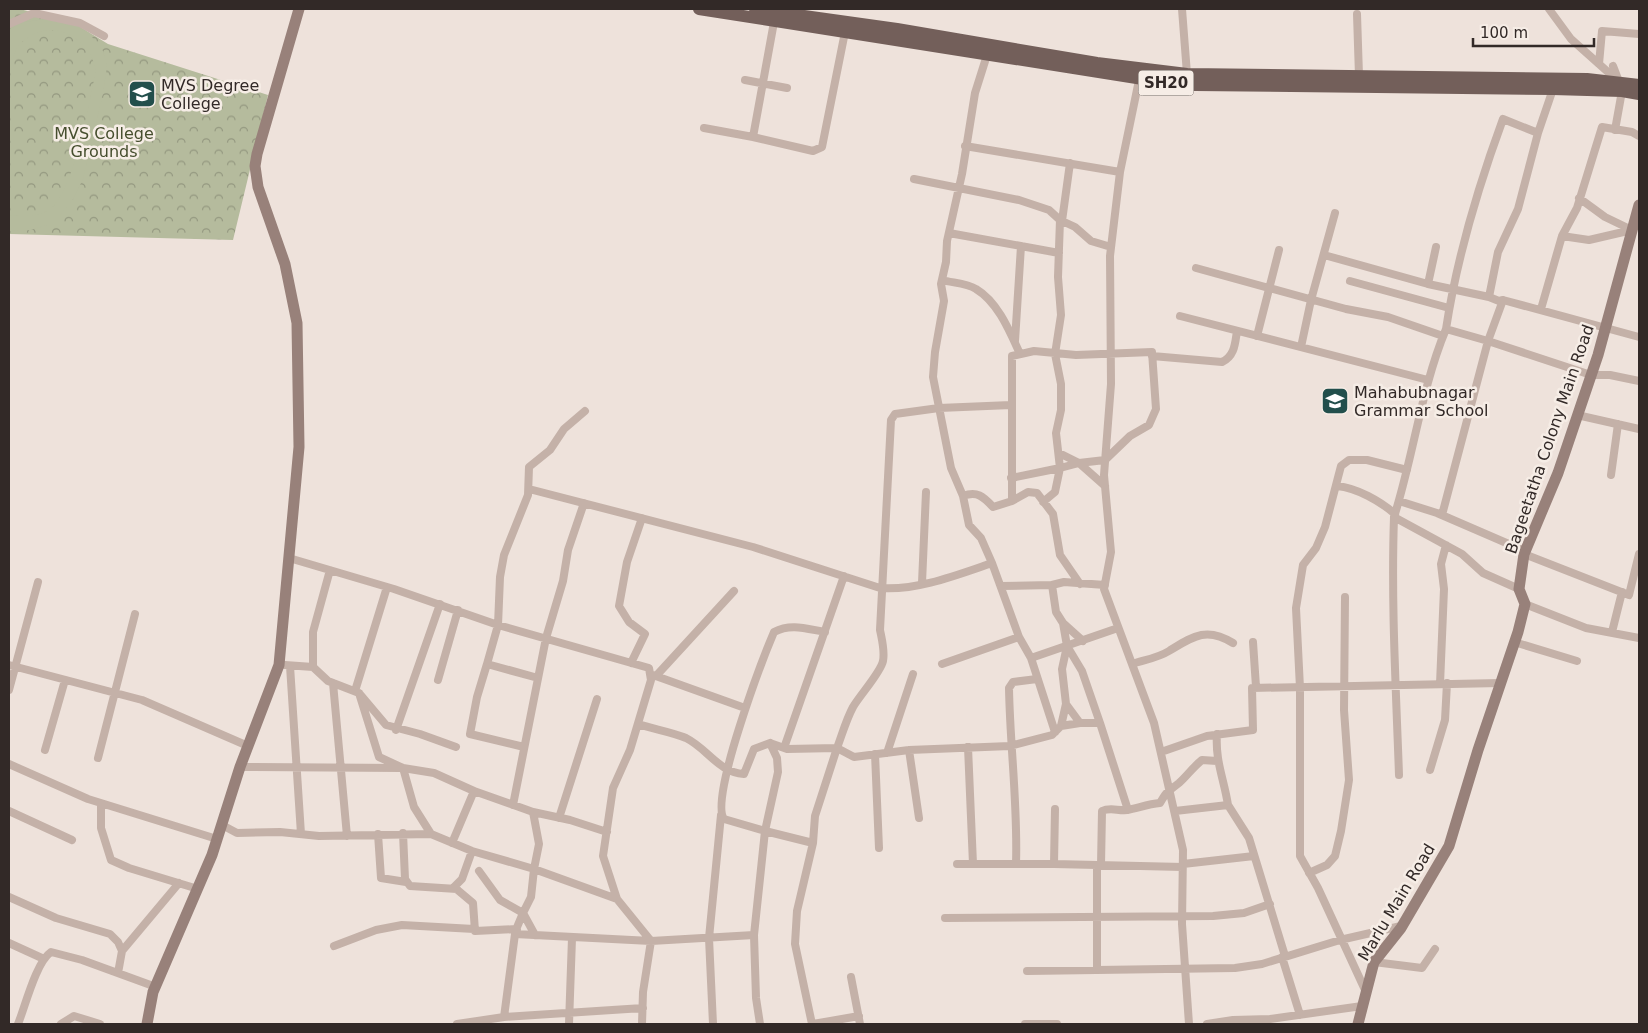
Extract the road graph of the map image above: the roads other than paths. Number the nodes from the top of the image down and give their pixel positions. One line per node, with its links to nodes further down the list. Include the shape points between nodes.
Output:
1 (299, 9): 103 (street, via 255,166 260,196 285,264 297,323 299,446)
2 (699, 9): 7 (main road, SH20)
3 (759, 9): 15 (main road, SH20, via 1096,63)
4 (1182, 9): 15 (street)
5 (1549, 9): 13 (street, via 1571,39)
6 (1357, 14): 16 (street)
7 (774, 22): 9 (main road, SH20); 19 (street)
8 (9, 24): 11 (street, via 34,13 80,23)
9 (845, 32): 12 (main road, SH20); 29 (street, via 822,147 813,151)
10 (1639, 34): 13 (street, via 1602,31)
11 (104, 36)
12 (987, 55): 18 (main road, SH20); 30 (street, via 975,93)
13 (1598, 64): 21 (street)
14 (1613, 66): 21 (street)
15 (1188, 74): 16 (main road, SH20)
16 (1359, 76): 21 (main road, SH20)
17 (745, 80): 19 (street)
18 (1139, 80): 23 (main road, SH20, via 1195,86); 32 (street)
19 (764, 83): 22 (street); 29 (street)
20 (1639, 85): 21 (main road, SH20)
21 (1620, 86): 23 (main road, SH20); 24 (main road, SH20); 26 (street)
22 (787, 88)
23 (1553, 89): 27 (street)
24 (1639, 94)
25 (704, 128): 29 (street)
26 (1615, 130): 28 (street); 35 (street, via 1602,127)
27 (1538, 133): 53 (street, via 1503,119 1483,175); 54 (street, via 1518,209 1498,252)
28 (1639, 136)
29 (753, 137)
30 (966, 146): 31 (street); 34 (street)
31 (1070, 164): 32 (street); 38 (street)
32 (1120, 172): 44 (street)
33 (914, 179): 34 (street)
34 (959, 188): 38 (street, via 1050,210); 40 (street)
35 (1579, 198): 39 (street, via 1605,217); 41 (street)
36 (1639, 205): 39 (street, Bageetatha Colony Main Road)
37 (1335, 213): 47 (street)
38 (1061, 221): 44 (street, via 1075,227 1091,241); 46 (street)
39 (1632, 230): 41 (street, via 1589,240); 60 (street, Bageetatha Colony Main Road)
40 (949, 234): 42 (street); 49 (street)
41 (1562, 236): 58 (street)
42 (1021, 246): 46 (street); 66 (street)
43 (1436, 247): 51 (street)
44 (1111, 248): 70 (street)
45 (1280, 250): 52 (street)
46 (1059, 253): 69 (street, via 1061,315)
47 (1324, 255): 51 (street); 55 (street)
48 (1196, 268): 52 (street)
49 (942, 280): 66 (street, via 977,289 988,299); 76 (street, via 944,302 933,377)
50 (1350, 282): 57 (street)
51 (1428, 284): 53 (street)
52 (1270, 288): 55 (street); 63 (street)
53 (1452, 289): 54 (street); 57 (street)
54 (1489, 297): 56 (street)
55 (1311, 300): 62 (street); 67 (street)
56 (1503, 300): 58 (street); 65 (street)
57 (1449, 308): 62 (street)
58 (1541, 309): 60 (street)
59 (1180, 316): 61 (street)
60 (1605, 328): 64 (street); 72 (street, Bageetatha Colony Main Road)
61 (1238, 330): 63 (street); 71 (street, via 1233,352 1222,362)
62 (1445, 332): 65 (street); 73 (street)
63 (1258, 336): 67 (street)
64 (1639, 337)
65 (1488, 341): 72 (street); 97 (street)
66 (1015, 343): 68 (street)
67 (1301, 347): 73 (street)
68 (1020, 354): 69 (street, via 1034,351); 75 (street, via 1012,356)
69 (1055, 354): 70 (street); 81 (street, via 1061,384 1061,410 1056,433)
70 (1111, 354): 71 (street, via 1152,352); 82 (street)
71 (1152, 356): 82 (street, via 1156,409 1149,424 1130,436)
72 (1591, 375): 74 (street); 78 (street, Bageetatha Colony Main Road)
73 (1428, 380): 85 (street)
74 (1639, 380)
75 (1011, 405): 76 (street); 87 (street)
76 (939, 408): 92 (street, via 951,468); 114 (street, via 895,414 891,420)
77 (585, 411): 90 (street, via 564,430 550,450 529,467)
78 (1577, 415): 79 (street); 101 (street, Bageetatha Colony Main Road, via 1558,473)
79 (1618, 424): 80 (street); 86 (street)
80 (1639, 429)
81 (1059, 453): 83 (street); 84 (street)
82 (1105, 460): 83 (street); 88 (street)
83 (1080, 463): 84 (street); 88 (street)
84 (1060, 468): 87 (street); 95 (street, via 1055,492)
85 (1407, 470): 89 (street, via 1376,462 1349,460 1341,466); 94 (street)
86 (1610, 475)
87 (1011, 478): 93 (street)
88 (1105, 486): 110 (street, via 1111,552)
89 (1337, 486): 98 (street, via 1347,487 1382,503); 157 (street, via 1325,527 1299,580 1296,608)
90 (528, 489): 96 (street); 124 (street, via 504,555)
91 (926, 492): 108 (street)
92 (963, 496): 93 (street, via 980,494 993,507); 104 (street, via 969,525 981,538)
93 (1012, 501): 95 (street, via 1028,492 1038,492)
94 (1399, 501): 97 (street); 98 (street)
95 (1044, 502): 109 (street, via 1053,514 1060,554)
96 (584, 503): 99 (street); 129 (street, via 568,550 563,581)
97 (1442, 515): 101 (street)
98 (1395, 516): 100 (street); 154 (street, via 1392,563)
99 (642, 518): 106 (street, via 753,547); 138 (street, via 627,562 619,606 629,622 645,634)
100 (1446, 545): 115 (street, via 1462,554 1483,574); 152 (street, via 1441,564 1444,589)
101 (1525, 552): 115 (street, Bageetatha Colony Main Road); 117 (street)
102 (1639, 554): 117 (street, via 1629,595)
103 (289, 558): 105 (street); 142 (street)
104 (992, 563): 108 (street); 112 (street)
105 (330, 570): 113 (street); 144 (street, via 313,632)
106 (844, 576): 114 (street); 126 (street)
107 (38, 582): 143 (street)
108 (922, 583): 114 (street)
109 (1080, 584): 110 (street); 111 (street, via 1064,582)
110 (1105, 584): 125 (street, via 1104,590)
111 (1052, 585): 112 (street); 123 (street, via 1056,612)
112 (1001, 586): 128 (street)
113 (388, 587): 119 (street); 159 (street)
114 (882, 588): 176 (street, via 880,630 883,663 852,709)
115 (1518, 590): 120 (street)
116 (734, 591): 146 (street)
117 (1622, 592): 127 (street)
118 (1345, 597): 156 (street)
119 (440, 604): 121 (street); 168 (street)
120 (1525, 604): 127 (street, via 1586,628); 133 (street)
121 (458, 610): 124 (street); 150 (street)
122 (135, 614): 160 (street)
123 (1063, 623): 131 (street); 135 (street)
124 (498, 626): 129 (street); 139 (street)
125 (1118, 628): 131 (street); 141 (street)
126 (825, 632): 163 (street, via 794,626 774,632); 175 (street)
127 (1612, 632): 130 (street)
128 (1020, 637): 136 (street); 140 (street)
129 (546, 638): 138 (street); 147 (street)
130 (1639, 638)
131 (1083, 641): 135 (street)
132 (1253, 642): 155 (street)
133 (1514, 642): 137 (street); 153 (street)
134 (1233, 643): 141 (street, via 1222,636 1206,634)
135 (1067, 646): 136 (street); 162 (street, via 1062,668); 165 (street, via 1082,671)
136 (1031, 658): 148 (street)
137 (1578, 661)
138 (631, 663): 146 (street, via 648,668)
139 (487, 664): 147 (street); 174 (street, via 476,697 470,734)
140 (942, 664)
141 (1132, 664): 180 (street)
142 (284, 665): 144 (street); 171 (street); 189 (street)
143 (12, 666): 149 (street); 158 (street)
144 (313, 667): 151 (street)
145 (914, 674): 181 (street)
146 (653, 675): 163 (street); 166 (street)
147 (538, 678): 174 (street)
148 (1037, 679): 167 (street); 172 (street, via 1010,684)
149 (65, 680): 160 (street); 178 (street)
150 (438, 680)
151 (333, 683): 159 (street); 187 (street)
152 (1443, 683): 153 (street); 154 (street); 191 (street, via 1445,720)
153 (1500, 683): 241 (street, Marlu Main Road, via 1449,846)
154 (1396, 684): 156 (street); 192 (street)
155 (1256, 687): 157 (street); 169 (street, via 1252,688 1253,730)
156 (1344, 687): 157 (street); 229 (street, via 1349,780 1341,831 1335,856 1327,865)
157 (1300, 688): 229 (street, via 1300,856)
158 (9, 690)
159 (357, 692): 168 (street, via 386,725); 188 (street, via 379,757)
160 (116, 693): 171 (street, via 142,700); 183 (street)
161 (598, 699): 204 (street)
162 (1066, 704): 164 (street); 167 (street)
163 (745, 708): 190 (street)
164 (1080, 723): 165 (street); 167 (street)
165 (1100, 723): 199 (street)
166 (638, 724): 190 (street, via 686,738); 208 (street, via 613,788)
167 (1058, 729): 172 (street, via 1052,735)
168 (396, 730): 173 (street, via 420,734)
169 (1217, 734): 180 (street); 184 (street)
170 (770, 743): 175 (street); 190 (street, via 754,749 744,774); 207 (street, via 777,758 778,772)
171 (248, 746): 186 (street)
172 (1010, 746): 177 (street); 223 (street, via 1016,800)
173 (456, 747)
174 (524, 747): 196 (street)
175 (784, 748): 176 (street)
176 (837, 748): 182 (street, via 854,757); 217 (street, via 814,816)
177 (968, 748): 179 (street); 222 (street)
178 (45, 750)
179 (909, 750): 181 (street); 205 (street)
180 (1161, 752): 193 (street)
181 (887, 753): 182 (street)
182 (875, 754): 218 (street)
183 (98, 758)
184 (1217, 761): 193 (street, via 1202,760 1178,784); 197 (street)
185 (9, 764): 195 (street)
186 (240, 767): 189 (street); 206 (street)
187 (340, 768): 188 (street); 189 (street); 213 (street)
188 (404, 768): 194 (street, via 434,773); 212 (street, via 414,807)
189 (297, 769): 210 (street)
190 (728, 770): 203 (street)
191 (1430, 770)
192 (1399, 775)
193 (1169, 788): 199 (street, via 1160,803); 201 (street)
194 (474, 792): 196 (street); 216 (street)
195 (100, 804): 214 (street); 231 (street, via 101,828 111,860)
196 (513, 805): 202 (street)
197 (1228, 805): 201 (street); 220 (street, via 1247,834)
198 (1055, 809): 224 (street)
199 (1128, 810): 225 (street, via 1102,811)
200 (9, 811): 215 (street)
201 (1175, 811): 226 (street)
202 (533, 812): 204 (street); 227 (street, via 539,844)
203 (721, 815): 207 (street, via 724,819); 247 (street)
204 (560, 818): 208 (street)
205 (919, 818)
206 (222, 825): 210 (street, via 237,832); 214 (street)
207 (765, 831): 217 (street); 244 (street)
208 (607, 832): 235 (street, via 603,856)
209 (403, 833): 211 (street); 212 (street); 230 (street)
210 (301, 834): 213 (street)
211 (378, 834): 213 (street); 230 (street, via 381,878)
212 (431, 834): 216 (street)
213 (347, 836)
214 (217, 839): 232 (street)
215 (72, 840)
216 (452, 843): 219 (street)
217 (813, 843): 280 (street, via 797,911 795,944)
218 (879, 848)
219 (472, 851): 227 (street); 233 (street, via 462,879 454,887)
220 (1254, 856): 226 (street); 236 (street)
221 (957, 864): 222 (street)
222 (973, 864): 223 (street)
223 (1016, 864): 224 (street)
224 (1054, 864): 225 (street)
225 (1099, 865): 226 (street); 238 (street)
226 (1183, 866): 239 (street)
227 (534, 869): 235 (street); 237 (street, via 531,897)
228 (479, 870): 237 (street, via 500,900)
229 (1309, 873): 248 (street)
230 (406, 882): 233 (street, via 416,888)
231 (179, 883): 232 (street); 253 (street)
232 (198, 889): 262 (street)
233 (457, 889): 242 (street, via 473,903)
234 (9, 897): 253 (street, via 56,918 110,934)
235 (617, 899): 249 (street)
236 (1270, 904): 239 (street, via 1244,913); 254 (street)
237 (523, 913): 243 (street); 245 (street)
238 (1097, 917): 239 (street); 240 (street); 257 (street)
239 (1182, 917): 258 (street)
240 (945, 918)
241 (1401, 926): 248 (street); 256 (street, Marlu Main Road)
242 (474, 929): 243 (street); 251 (street, via 402,925)
243 (516, 932): 245 (street); 269 (street)
244 (754, 934): 247 (street); 279 (street)
245 (535, 935): 246 (street)
246 (572, 938): 249 (street); 266 (street)
247 (709, 938): 249 (street); 278 (street)
248 (1340, 940): 254 (street); 263 (street)
249 (651, 941): 265 (street)
250 (9, 944): 255 (street)
251 (334, 946)
252 (1435, 949): 256 (street, via 1422,968)
253 (122, 951): 260 (street)
254 (1284, 957): 258 (street, via 1235,968); 267 (street)
255 (44, 959): 260 (street, via 51,952 57,953); 271 (street)
256 (1374, 962): 263 (street, Marlu Main Road)
257 (1097, 970): 258 (street); 259 (street)
258 (1185, 970): 284 (street)
259 (1027, 971)
260 (118, 974): 262 (street)
261 (852, 977): 268 (street)
262 (156, 987): 274 (street)
263 (1366, 992): 264 (street, Marlu Main Road)
264 (1362, 1006): 267 (street); 286 (street, Marlu Main Road)
265 (643, 1008): 266 (street, via 605,1008); 277 (street)
266 (571, 1013): 269 (street); 276 (street)
267 (1300, 1014): 270 (street)
268 (859, 1016): 280 (street); 281 (street)
269 (506, 1020): 275 (street)
270 (1233, 1022): 285 (street)
271 (18, 1024)
272 (61, 1024): 273 (street, via 74,1016)
273 (100, 1024)
274 (146, 1024)
275 (457, 1024)
276 (569, 1024)
277 (642, 1024)
278 (713, 1024)
279 (760, 1024)
280 (812, 1024)
281 (860, 1024)
282 (1025, 1024): 283 (street)
283 (1057, 1024)
284 (1189, 1024)
285 (1207, 1024)
286 (1358, 1024)

